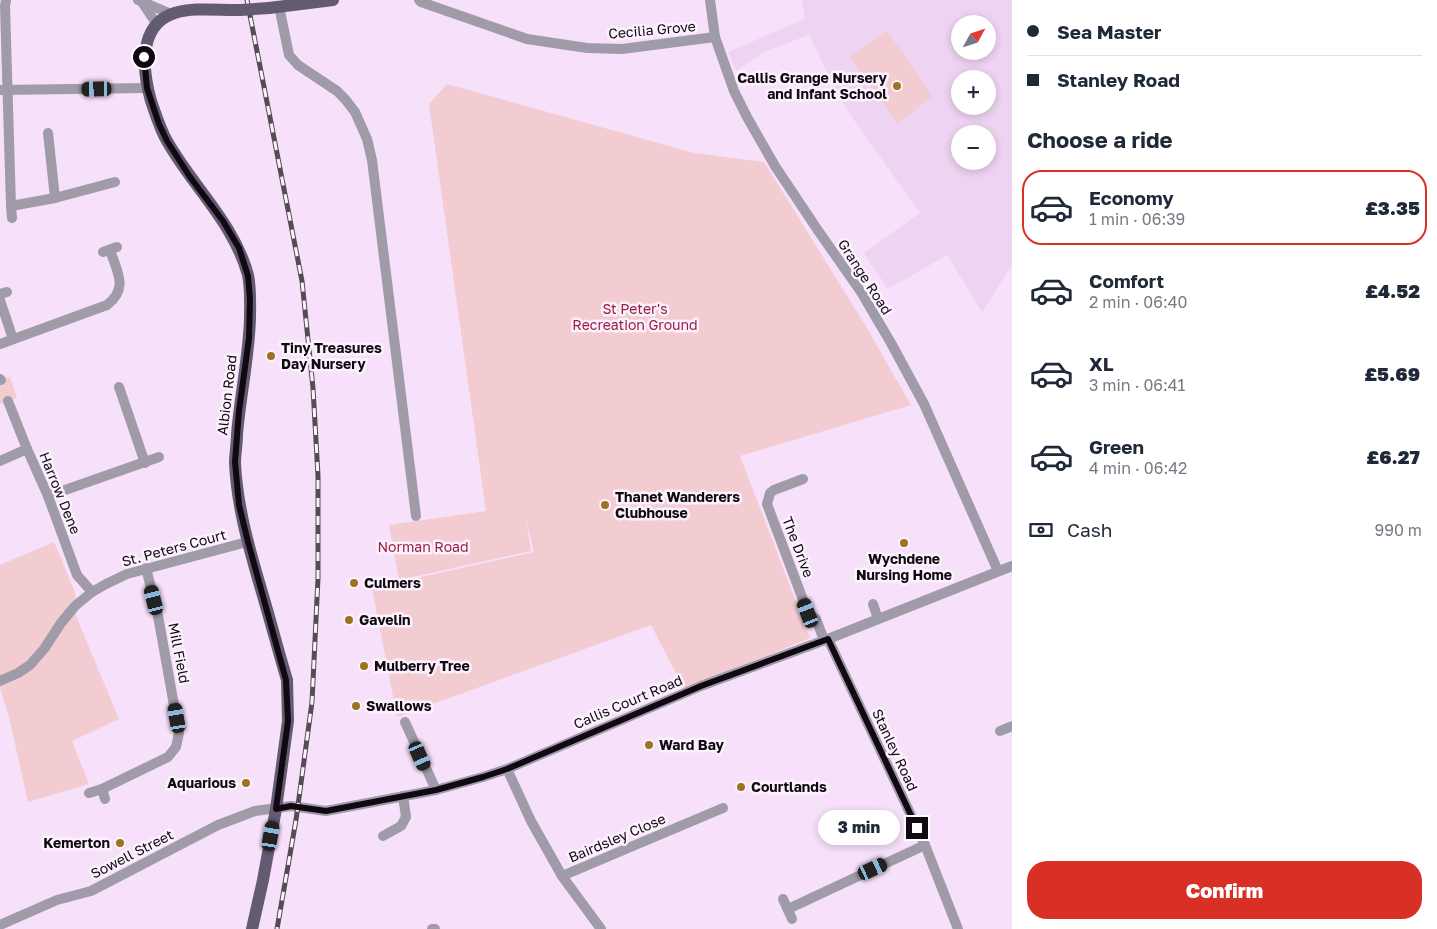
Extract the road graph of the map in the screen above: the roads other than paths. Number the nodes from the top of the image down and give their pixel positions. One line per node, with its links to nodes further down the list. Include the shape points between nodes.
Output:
1 (6, 0): 11 (street)
2 (333, 0): 6 (main road)
3 (419, 0): 9 (street, Cecilia Grove, via 527,39 587,48 622,48)
4 (710, 0): 9 (street, Grange Road)
5 (140, 1): 7 (street); 8 (street)
6 (274, 7): 7 (main road, bridge, via 192,9); 29 (street, via 289,55 345,99 367,139)
7 (169, 13): 8 (main road, Albion Road)
8 (156, 24): 10 (main road, Albion Road, via 144,57)
9 (715, 37): 33 (street, Grange Road, via 734,91 766,151 861,292 917,390)
10 (147, 88): 11 (street); 30 (main road, Albion Road, via 167,141 223,221 239,248 248,276 249,338 235,462 239,505)
11 (4, 90): 15 (street)
12 (48, 133): 14 (street)
13 (115, 182): 14 (street)
14 (54, 198): 15 (street)
15 (11, 206): 16 (street)
16 (12, 218)
17 (110, 250): 19 (street, via 120,283 114,299 107,305)
18 (2, 295): 19 (street)
19 (13, 339): 20 (street)
20 (0, 344)
21 (119, 386): 26 (street, via 128,396)
22 (8, 401): 23 (street, Harrow Dene)
23 (27, 449): 25 (street); 28 (street, Harrow Dene)
24 (159, 457): 26 (street)
25 (0, 461)
26 (145, 463): 28 (street)
27 (803, 479): 37 (street, The Drive, via 774,490 767,504 808,613 816,619)
28 (48, 496): 34 (street, Harrow Dene, via 77,575)
29 (416, 516)
30 (248, 542): 32 (street, St. Peters Court); 45 (main road, Albion Road, via 286,680 288,721)
31 (1012, 566): 33 (street, Callis Court Road)
32 (146, 568): 34 (street, St. Peters Court, via 117,578); 42 (street, Mill Field, via 179,733 176,747 168,757 104,794)
33 (998, 572): 36 (street, Callis Court Road)
34 (92, 592): 38 (street, St. Peters Court, via 75,606 30,665)
35 (873, 604): 36 (street)
36 (878, 619): 37 (street, Callis Court Road)
37 (826, 640): 40 (street, Callis Court Road, via 701,686); 47 (street, Stanley Road)
38 (0, 681)
39 (405, 722): 41 (street)
40 (507, 769): 41 (street, Callis Court Road); 48 (street)
41 (436, 790): 43 (street, Callis Court Road)
42 (89, 793)
43 (402, 796): 45 (street, Sowell Street, via 326,811 291,806); 46 (street, via 406,818 401,826)
44 (723, 808): 48 (street, Bairdsley Close, via 680,821)
45 (276, 809): 50 (street, Sowell Street, via 255,811 218,825 92,891 57,900); 51 (main road, Albion Road)
46 (386, 832)
47 (925, 845): 49 (street, via 790,914); 53 (street, Stanley Road)
48 (562, 876): 52 (street)
49 (783, 899)
50 (0, 925)
51 (252, 929)
52 (601, 929)
53 (958, 929)

